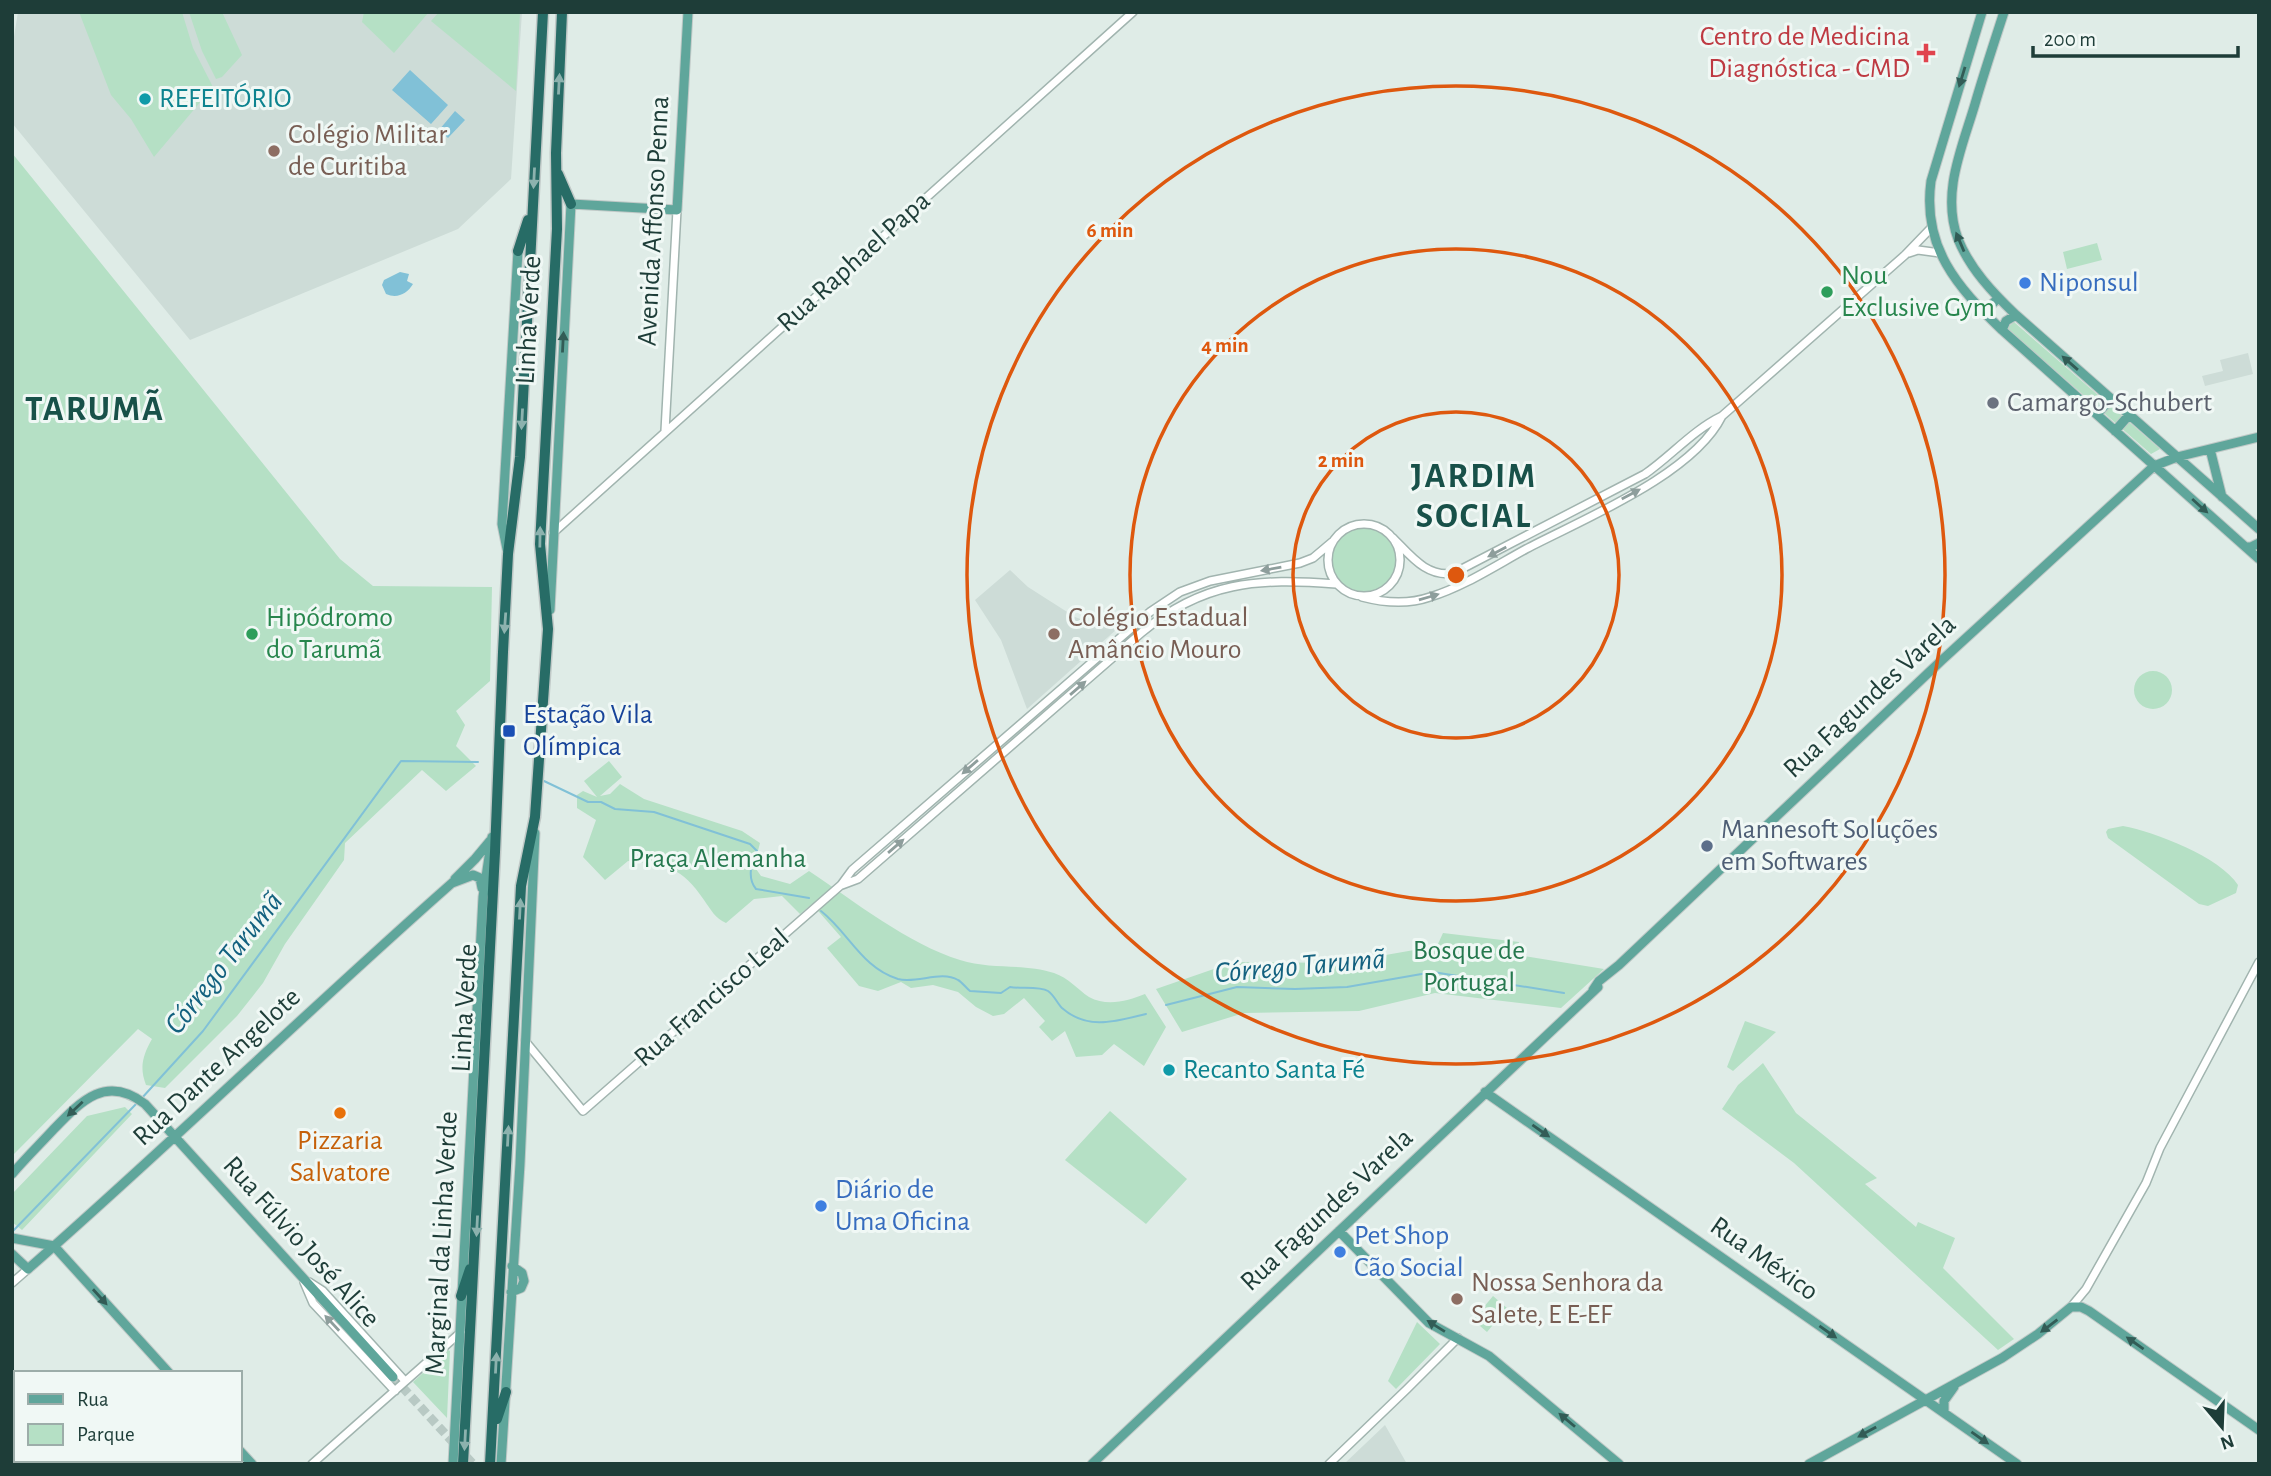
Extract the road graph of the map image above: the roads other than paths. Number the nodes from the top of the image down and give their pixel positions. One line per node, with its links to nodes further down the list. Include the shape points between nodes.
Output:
1 (543, 12): 8 (highway, Linha Verde, one-way to 8)
2 (562, 12): 7 (highway, Linha Verde, one-way to 2)
3 (688, 12): 10 (main road, Avenida Affonso Penna)
4 (1133, 12): 23 (street, Rua Raphael Papa)
5 (1982, 12): 11 (main road, one-way to 11, via 1933,171)
6 (2004, 12): 15 (main road, one-way to 6, via 1963,248 1951,202 1957,163)
7 (556, 169): 9 (highway); 44 (highway, Linha Verde, one-way to 7, via 540,544)
8 (533, 204): 12 (highway); 40 (highway, Linha Verde, one-way to 40, via 520,457)
9 (571, 204): 10 (main road); 30 (main road, Linha Verde, one-way to 9)
10 (677, 210): 23 (street, Avenida Affonso Penna)
11 (1932, 227): 13 (main road); 14 (street)
12 (518, 251): 40 (main road, Linha Verde, via 502,524)
13 (1940, 253): 14 (street, via 1918,250); 16 (main road, via 1957,283)
14 (1905, 255): 22 (street)
15 (1998, 298): 16 (main road); 17 (main road)
16 (1984, 313): 18 (main road)
17 (2016, 315): 18 (main road); 19 (main road, one-way to 17)
18 (2001, 330): 20 (main road)
19 (2111, 399): 20 (main road); 21 (main road)
20 (2097, 414): 24 (main road)
21 (2129, 415): 24 (main road); 27 (main road)
22 (1722, 416): 31 (street, via 1644,474); 33 (street, one-way to 22, via 1674,467 1714,431)
23 (665, 431): 32 (street, Rua Raphael Papa)
24 (2115, 431): 28 (main road)
25 (2259, 437): 26 (main road)
26 (2210, 449): 27 (main road); 29 (main road)
27 (2177, 457): 28 (main road); 29 (main road)
28 (2154, 466): 39 (main road, one-way to 39); 55 (main road, Rua Fagundes Varela)
29 (2222, 497): 34 (main road)
30 (555, 504): 32 (street, via 559,512); 35 (main road, Linha Verde)
31 (1583, 506): 33 (street); 36 (street, one-way to 36, via 1448,574 1428,570)
32 (575, 511): 35 (street, Rua Raphael Papa)
33 (1591, 515): 43 (street, one-way to 33, via 1401,603 1441,594)
34 (2259, 529)
35 (553, 533): 44 (main road, Linha Verde)
36 (1393, 538): 37 (street, via 1376,526 1363,524 1340,532); 43 (street, via 1399,549 1399,572 1384,591)
37 (1332, 542): 42 (street, via 1327,564); 49 (street, one-way to 49, via 1300,563 1210,581 1158,606 852,870)
38 (2259, 543): 39 (main road)
39 (2246, 547): 41 (main road)
40 (508, 554): 45 (highway, Linha Verde, one-way to 45)
41 (2259, 559)
42 (1336, 584): 43 (street); 49 (street, one-way to 42, via 858,879 1174,608 1213,591 1263,581)
43 (1362, 597)
44 (548, 629): 46 (highway, Linha Verde)
45 (495, 815): 47 (main road, Marginal da Linha Verde); 63 (highway, Linha Verde, one-way to 63)
46 (535, 817): 52 (main road); 83 (highway, Linha Verde, one-way to 46, via 520,898)
47 (491, 839): 48 (main road, Rua Dante Angelote); 50 (main road, Marginal da Linha Verde)
48 (452, 883): 50 (main road, via 470,874 479,877); 56 (main road, Rua Dante Angelote)
49 (841, 885): 54 (street, Rua Francisco Leal, via 583,1111)
50 (483, 897): 69 (main road, Marginal da Linha Verde)
51 (2259, 962): 68 (street, via 2160,1148 2150,1177)
52 (525, 1041): 53 (main road); 54 (street)
53 (524, 1064): 54 (street); 79 (main road)
54 (543, 1065)
55 (1485, 1092): 60 (main road, Rua Fagundes Varela); 80 (main road, Rua México, one-way to 80)
56 (176, 1138): 57 (main road, Rua Fúlvio José Alice, one-way to 57, via 135,1097 107,1091 84,1100); 62 (main road, Rua Dante Angelote); 66 (main road, Rua Fúlvio José Alice)
57 (28, 1157): 58 (main road); 59 (main road)
58 (12, 1167)
59 (12, 1174)
60 (1339, 1230): 73 (main road, one-way to 60, via 1429,1323); 89 (main road, Rua Fagundes Varela)
61 (13, 1239): 62 (main road)
62 (54, 1246): 65 (main road, Rua Dante Angelote); 74 (main road, one-way to 74)
63 (475, 1249): 69 (highway); 86 (highway, Linha Verde, one-way to 86)
64 (12, 1254): 65 (main road)
65 (28, 1269): 67 (street, Rua Dante Angelote)
66 (303, 1278): 75 (main road, Rua Fúlvio José Alice); 76 (street, via 323,1291); 78 (street, one-way to 66, via 313,1303)
67 (12, 1283)
68 (2086, 1289): 70 (street); 71 (street)
69 (461, 1296): 72 (main road, Marginal da Linha Verde)
70 (2071, 1307): 71 (main road); 77 (main road, one-way to 77, via 2026,1343)
71 (2089, 1311): 82 (main road, one-way to 71)
72 (461, 1332): 76 (street); 85 (main road, Marginal da Linha Verde)
73 (1458, 1338): 90 (street); 91 (main road, one-way to 73, via 1502,1366)
74 (167, 1371)
75 (393, 1377)
76 (405, 1381): 78 (street)
77 (1957, 1383): 80 (main road); 81 (main road, via 1945,1398)
78 (395, 1391): 84 (street)
79 (506, 1392): 83 (highway); 88 (main road)
80 (1926, 1400): 81 (main road, Rua México); 92 (main road, one-way to 92)
81 (1944, 1412): 93 (main road, Rua México, one-way to 93)
82 (2259, 1430)
83 (492, 1432): 87 (highway, Linha Verde)
84 (312, 1464)
85 (453, 1464)
86 (463, 1464)
87 (490, 1464)
88 (501, 1464)
89 (1092, 1464)
90 (1329, 1464)
91 (1619, 1464)
92 (1808, 1464)
93 (2017, 1464)

